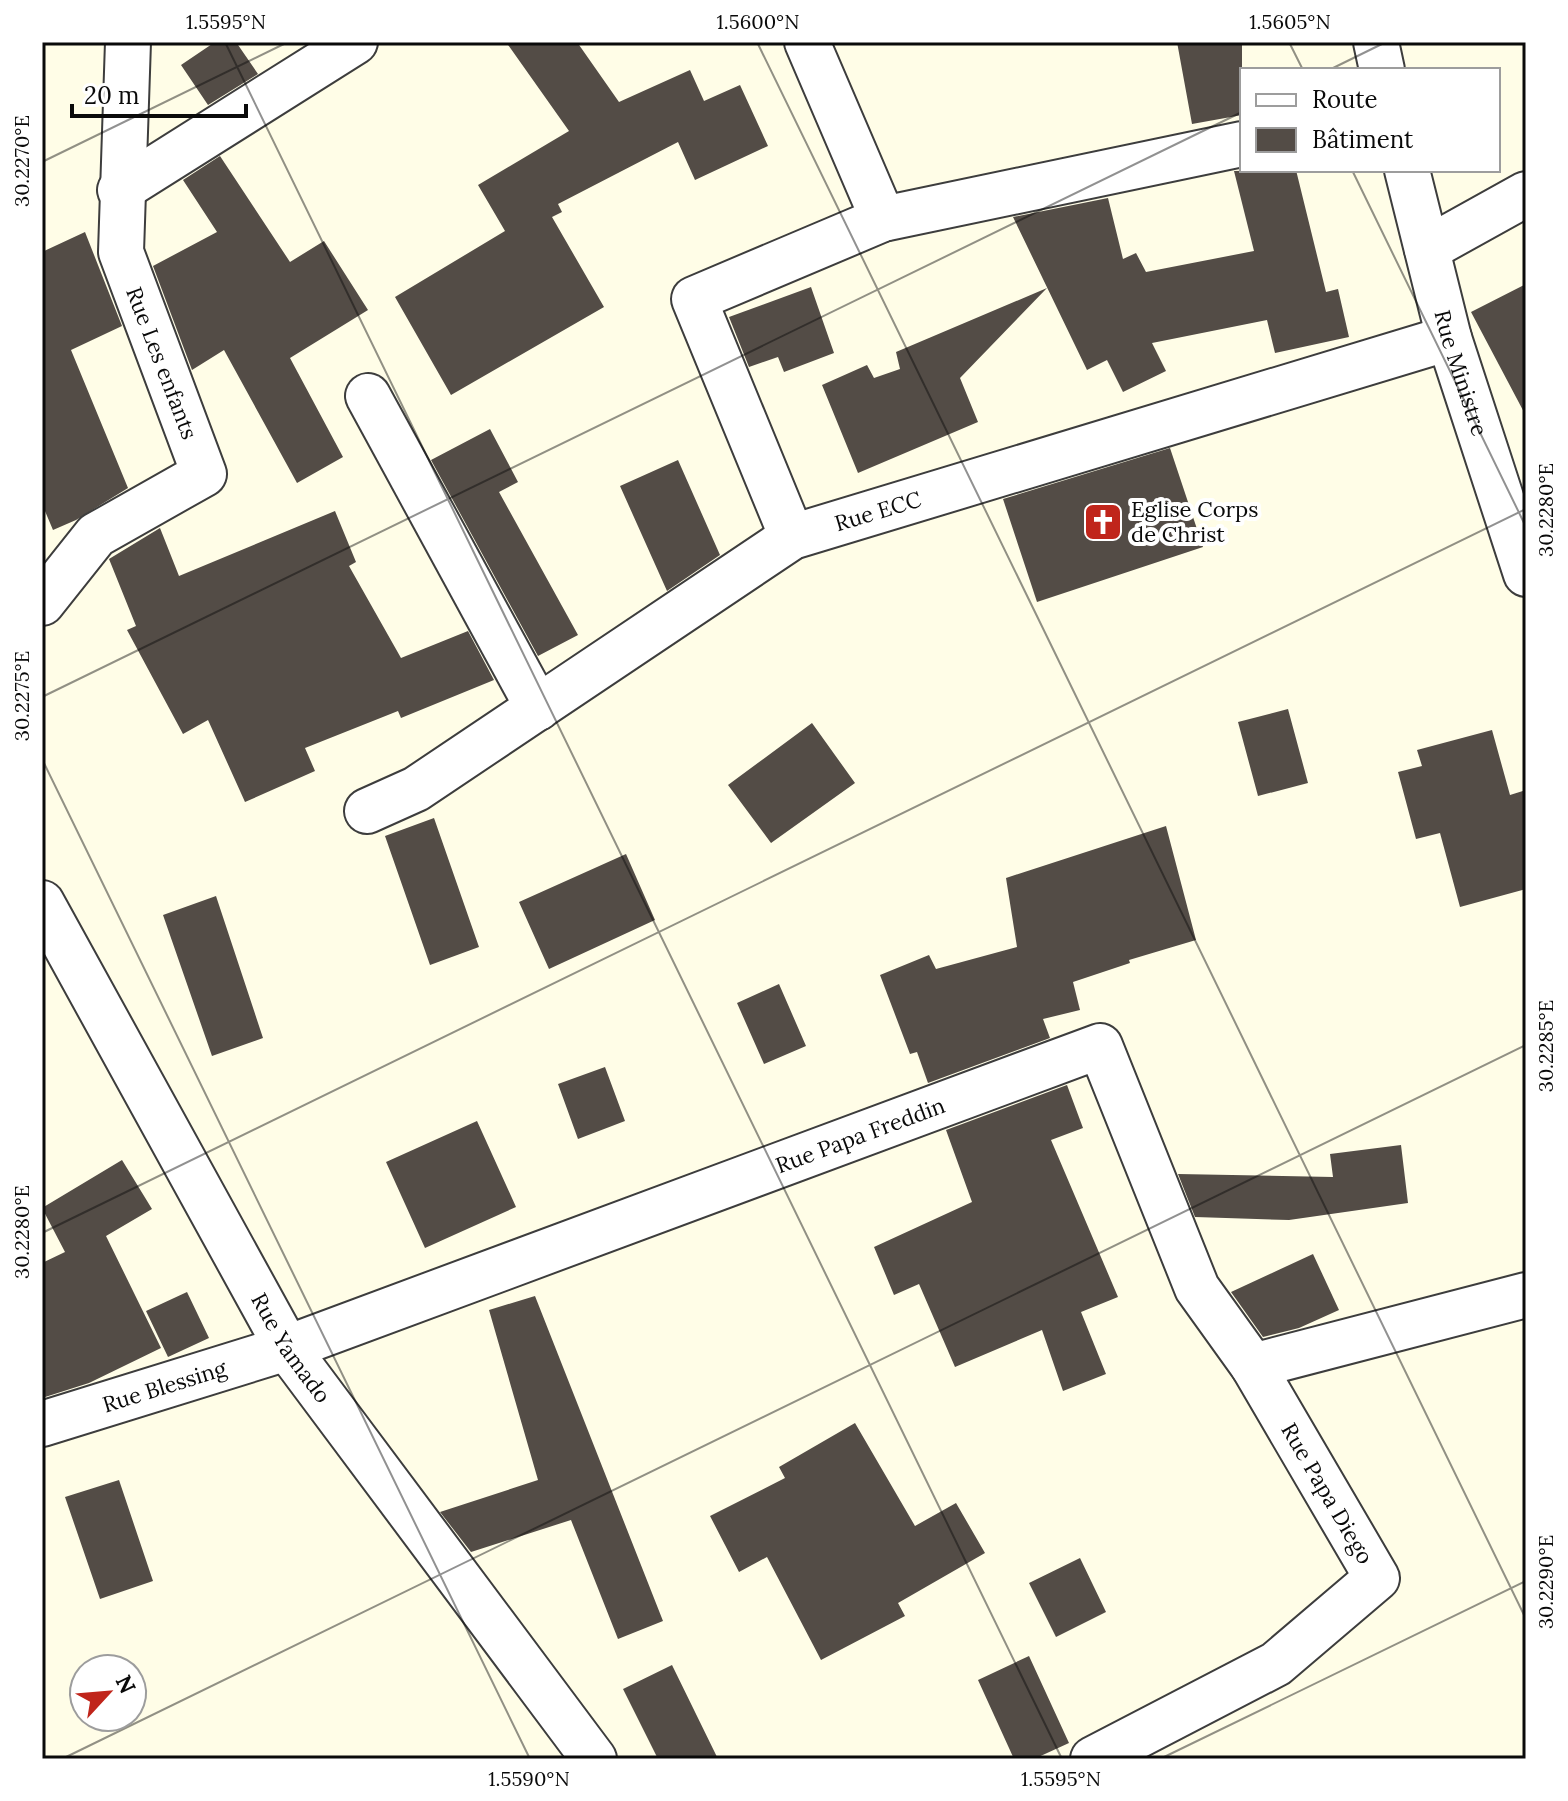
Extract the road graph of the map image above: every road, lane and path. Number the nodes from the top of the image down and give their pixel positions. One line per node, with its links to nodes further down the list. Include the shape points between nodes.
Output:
1 (128, 42): 8 (street, Rue Les enfants)
2 (355, 42): 8 (street)
3 (807, 42): 10 (street)
4 (1376, 42): 5 (street)
5 (1382, 68)
6 (1240, 144): 10 (street)
7 (1408, 172): 11 (street, Rue Ministre)
8 (120, 190): 16 (street, Rue Les enfants, via 121,252 204,474 96,535)
9 (1526, 194): 11 (street)
10 (883, 219): 14 (street, via 694,299)
11 (1427, 249): 12 (street, Rue Ministre)
12 (1449, 338): 14 (street, Rue ECC); 15 (street, Rue Ministre)
13 (368, 396): 17 (street)
14 (792, 537): 17 (street, Rue ECC)
15 (1526, 574)
16 (42, 603)
17 (538, 708): 18 (street, Rue ECC, via 416,789)
18 (367, 811)
19 (42, 903): 20 (street, Rue Yamado)
20 (54, 953): 22 (street, Rue Yamado)
21 (1526, 1295): 23 (street)
22 (287, 1348): 23 (street, Rue Papa Freddin, via 1100,1046 1197,1288); 24 (street, Rue Blessing); 25 (street, Rue Yamado)
23 (1253, 1366): 26 (street, Rue Papa Diego, via 1377,1578 1276,1664)
24 (42, 1424)
25 (594, 1759)
26 (1093, 1759)

